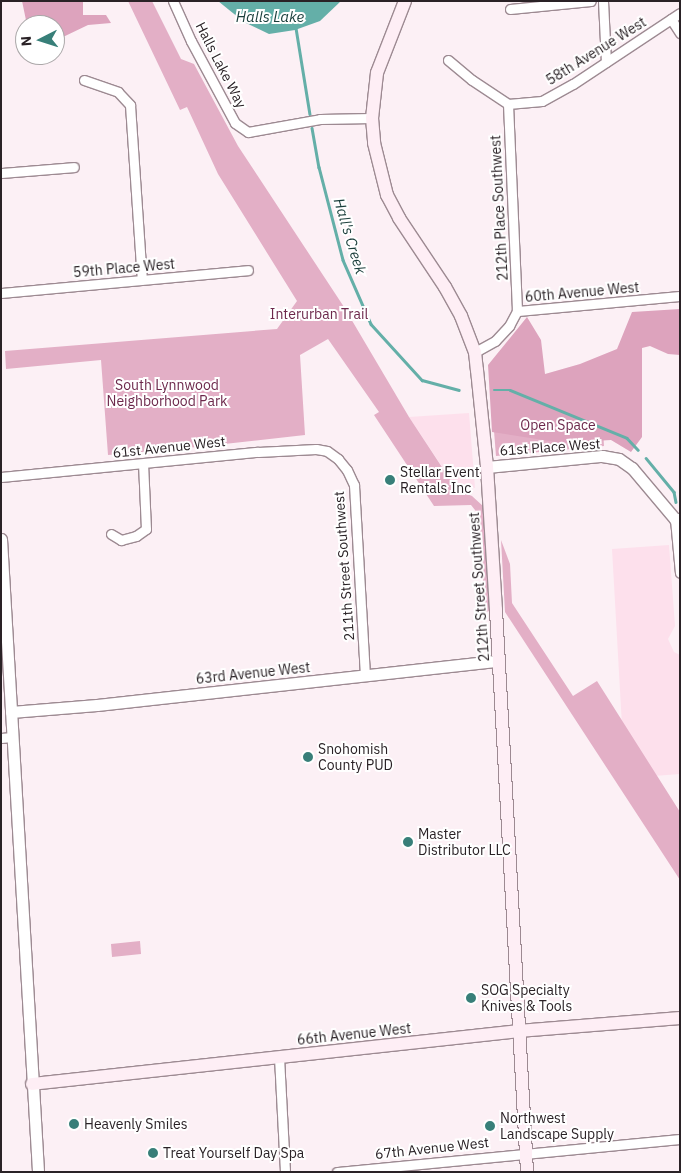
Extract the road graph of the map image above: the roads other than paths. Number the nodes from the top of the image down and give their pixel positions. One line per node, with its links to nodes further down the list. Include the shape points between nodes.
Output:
1 (173, 1): 13 (street, Halls Lake Way, via 235,123 248,132 320,119)
2 (405, 1): 13 (main road, 212th Street Southwest, via 377,73)
3 (591, 1): 5 (street)
4 (603, 1): 10 (street)
5 (510, 9)
6 (680, 13): 7 (street, 58th Avenue West)
7 (671, 19): 8 (street); 10 (street, 58th Avenue West)
8 (680, 33)
9 (448, 60): 12 (street)
10 (606, 62): 12 (street, 58th Avenue West, via 542,101)
11 (84, 80): 17 (street, via 118,92 130,105)
12 (508, 104): 20 (street, 212th Place Southwest)
13 (372, 118): 21 (main road, 212th Street Southwest, via 376,151 388,195 461,316)
14 (74, 167): 15 (street)
15 (1, 173)
16 (248, 270): 17 (street, 59th Place West)
17 (142, 280): 18 (street, 59th Place West)
18 (1, 293)
19 (680, 296): 20 (street, 60th Avenue West)
20 (517, 311): 21 (street, 60th Avenue West, via 495,341)
21 (474, 352): 24 (main road, 212th Street Southwest)
22 (338, 459): 23 (street, 61st Avenue West, via 327,451 316,449); 31 (street, 211th Street Southwest, via 348,470 354,485)
23 (143, 464): 25 (street, 61st Avenue West); 27 (street, via 146,529 121,540)
24 (487, 467): 26 (street, 61st Place West, via 602,456 619,459 632,468); 30 (main road, 212th Street Southwest)
25 (1, 478)
26 (677, 519): 29 (street)
27 (111, 534)
28 (1, 539): 32 (street)
29 (680, 573)
30 (498, 661): 31 (street, 63rd Avenue West); 35 (main road, 212th Street Southwest)
31 (365, 676): 32 (street, 63rd Avenue West)
32 (11, 712): 33 (street)
33 (7, 737): 37 (street)
34 (680, 1018): 35 (main road, 66th Avenue West)
35 (518, 1031): 36 (main road, 66th Avenue West); 39 (main road, 212th Street Southwest)
36 (279, 1057): 37 (main road, 66th Avenue West); 41 (street)
37 (32, 1084): 40 (street)
38 (680, 1139): 39 (street, 67th Avenue West)
39 (525, 1152): 42 (street, 67th Avenue West); 43 (main road, 212th Street Southwest)
40 (38, 1172)
41 (285, 1172)
42 (337, 1172)
43 (526, 1172)

